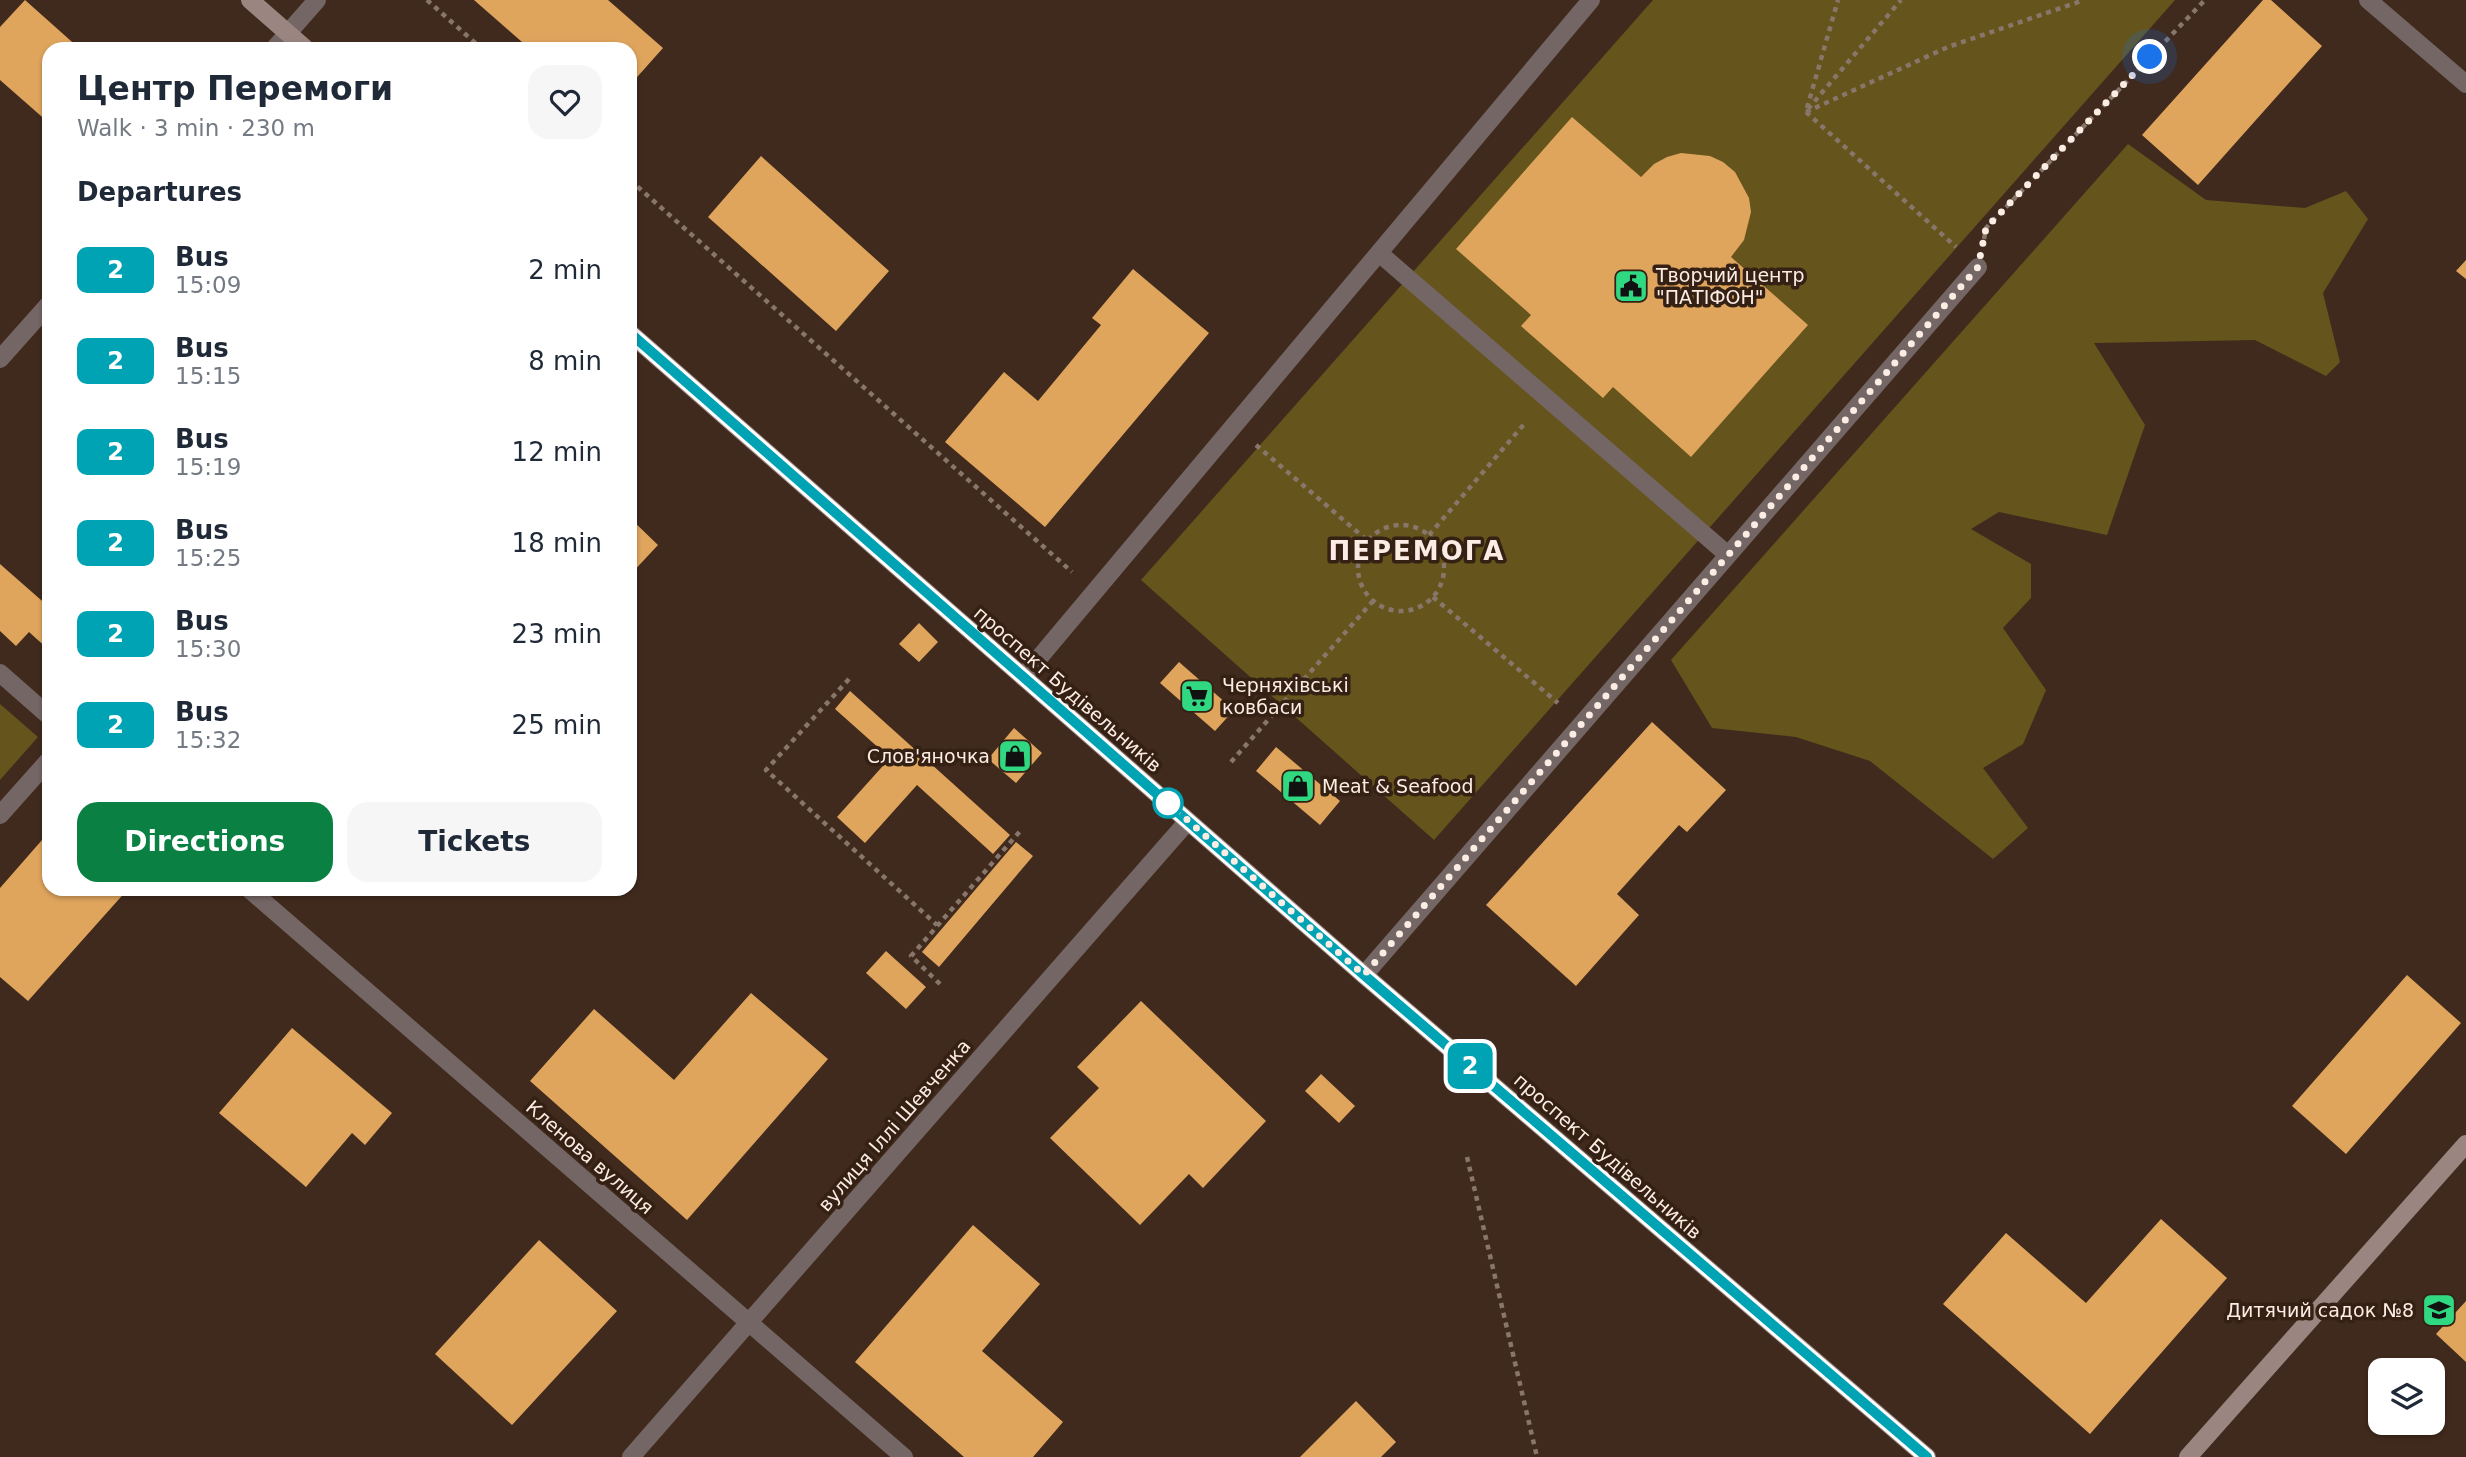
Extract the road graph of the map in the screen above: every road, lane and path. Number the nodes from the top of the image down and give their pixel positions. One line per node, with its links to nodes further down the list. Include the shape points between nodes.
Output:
1 (250, 0): 10 (street)
2 (317, 0): 10 (street)
3 (427, 0): 13 (path)
4 (1591, 0): 17 (street)
5 (1839, 0): 15 (path)
6 (1901, 0): 15 (path)
7 (2084, 0): 15 (path, via 1948,47)
8 (2205, 0): 18 (path, via 1986,228)
9 (2368, 0): 14 (street)
10 (288, 33): 11 (street); 12 (street)
11 (280, 42)
12 (298, 42)
13 (474, 42)
14 (2466, 84)
15 (1805, 112): 18 (path)
16 (637, 186): 27 (path)
17 (1379, 253): 22 (street); 23 (street)
18 (1978, 267): 26 (street)
19 (42, 312): 21 (street)
20 (637, 339): 31 (street, проспект Будівельників)
21 (0, 359)
22 (1546, 398): 24 (path); 26 (street)
23 (1234, 426): 25 (path); 27 (street)
24 (1429, 535): 25 (path, via 1397,525); 28 (path, via 1444,565)
25 (1368, 541): 29 (path, via 1358,572)
26 (1728, 555): 34 (street)
27 (1096, 592): 31 (street)
28 (1433, 597): 29 (path, via 1409,611 1389,610); 34 (path)
29 (1373, 601): 35 (path)
30 (0, 673): 33 (street)
31 (1023, 677): 38 (street, проспект Будівельників)
32 (849, 679): 41 (path, via 766,770)
33 (42, 710)
34 (1581, 724): 42 (street)
35 (1231, 762)
36 (42, 768): 37 (street)
37 (0, 815)
38 (1188, 821): 42 (street, проспект Будівельників); 46 (street, вулиця Іллі Шевченка)
39 (1022, 829): 41 (path)
40 (257, 896): 46 (street, Кленова вулиця)
41 (937, 925): 43 (path, via 911,956)
42 (1364, 975): 50 (street, проспект Будівельників)
43 (940, 984)
44 (2466, 1144): 51 (street)
45 (1466, 1157): 49 (path)
46 (749, 1323): 47 (street, вулиця Іллі Шевченка); 48 (street, Кленова вулиця)
47 (631, 1457)
48 (904, 1457)
49 (1537, 1457)
50 (1927, 1457)
51 (2188, 1457)

